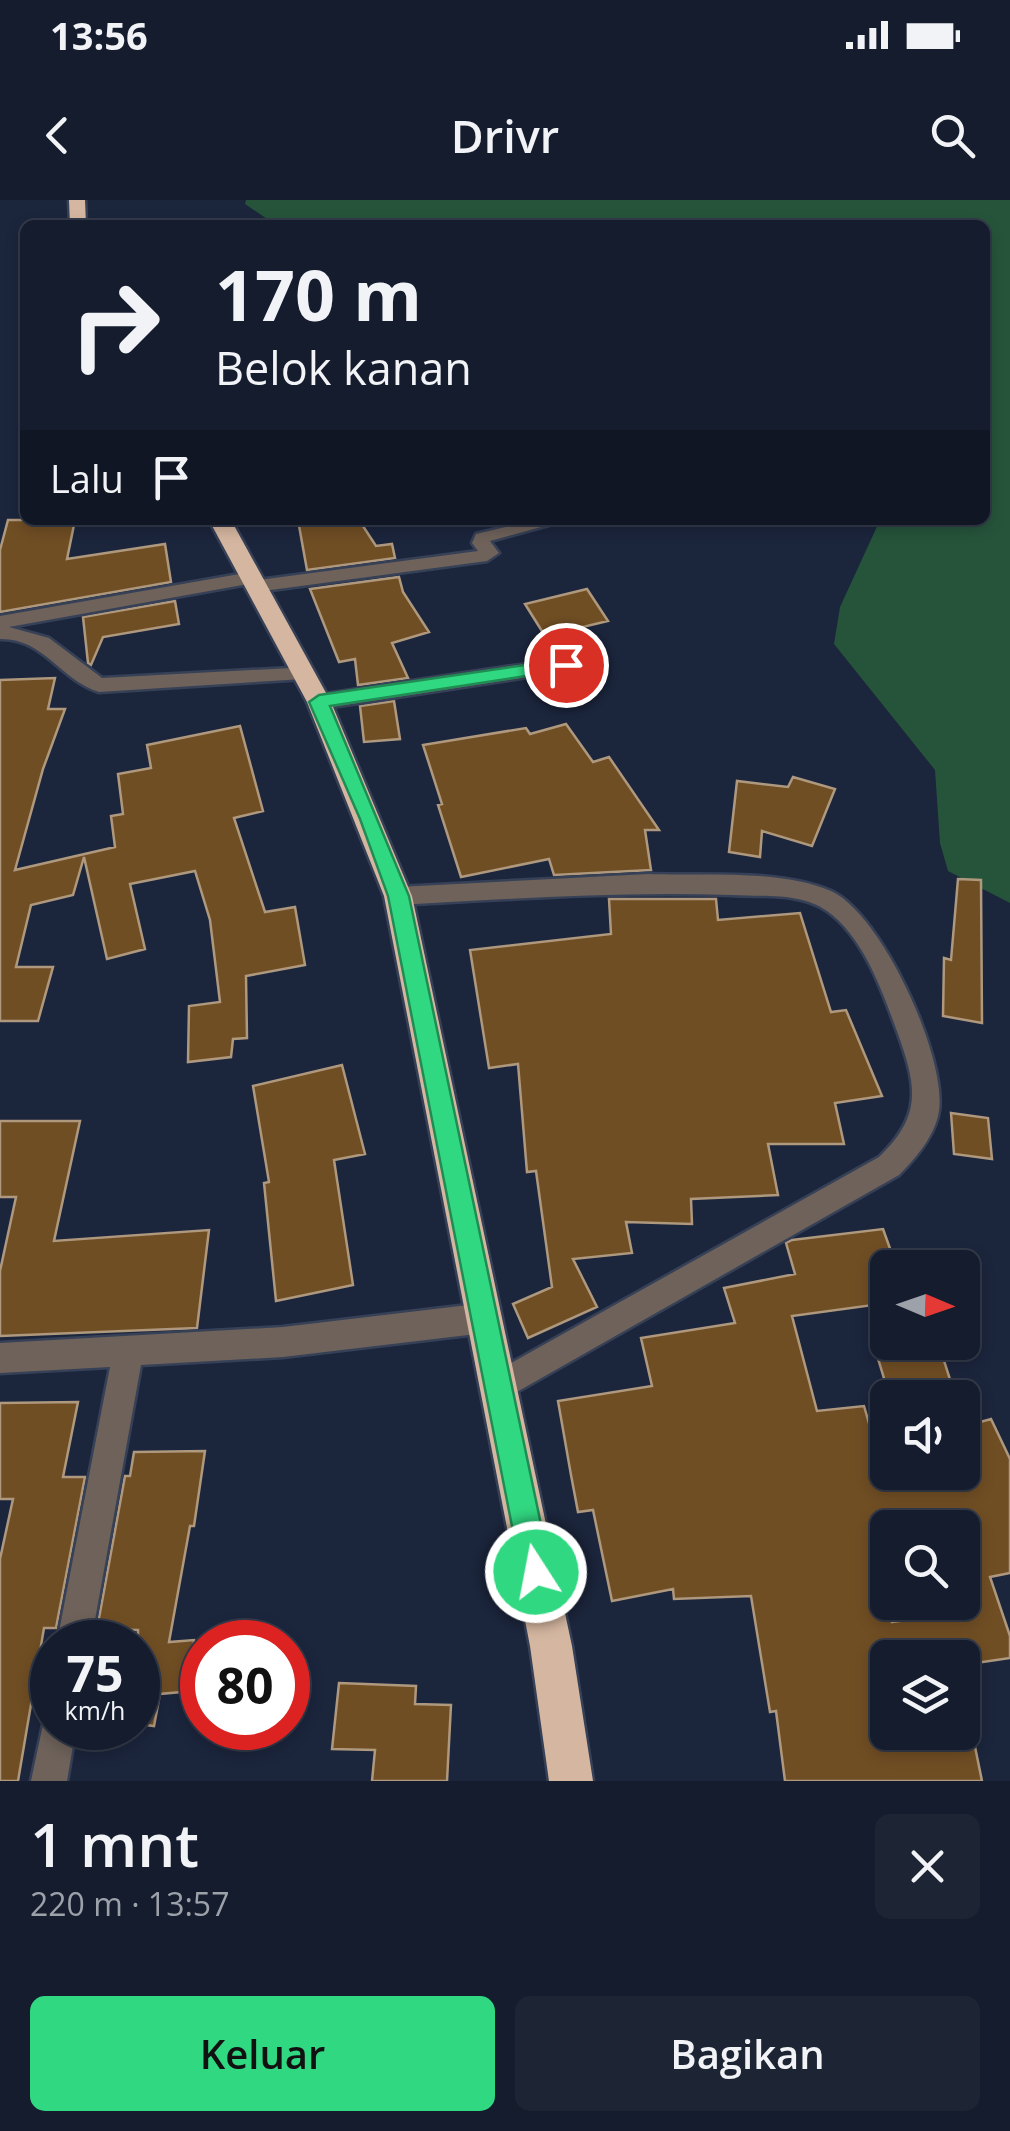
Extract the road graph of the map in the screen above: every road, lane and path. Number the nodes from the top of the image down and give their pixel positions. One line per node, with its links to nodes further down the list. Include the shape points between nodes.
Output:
1 (223, 525): 3 (highway)
2 (537, 525): 3 (street, via 482,538 487,556)
3 (253, 582): 4 (street); 7 (highway)
4 (0, 622)
5 (0, 633): 7 (street, via 42,640 98,685)
6 (566, 665): 8 (street)
7 (303, 672): 8 (highway)
8 (319, 702): 9 (highway)
9 (398, 896): 10 (highway); 13 (street, via 648,884 818,894 851,918 865,938 923,1062 926,1108 912,1140 888,1166)
10 (486, 1318): 11 (street, via 283,1342); 13 (highway)
11 (128, 1350): 12 (street); 14 (street)
12 (0, 1358)
13 (499, 1387): 17 (highway)
14 (78, 1620)
15 (54, 1750): 16 (street)
16 (49, 1781)
17 (571, 1781)

